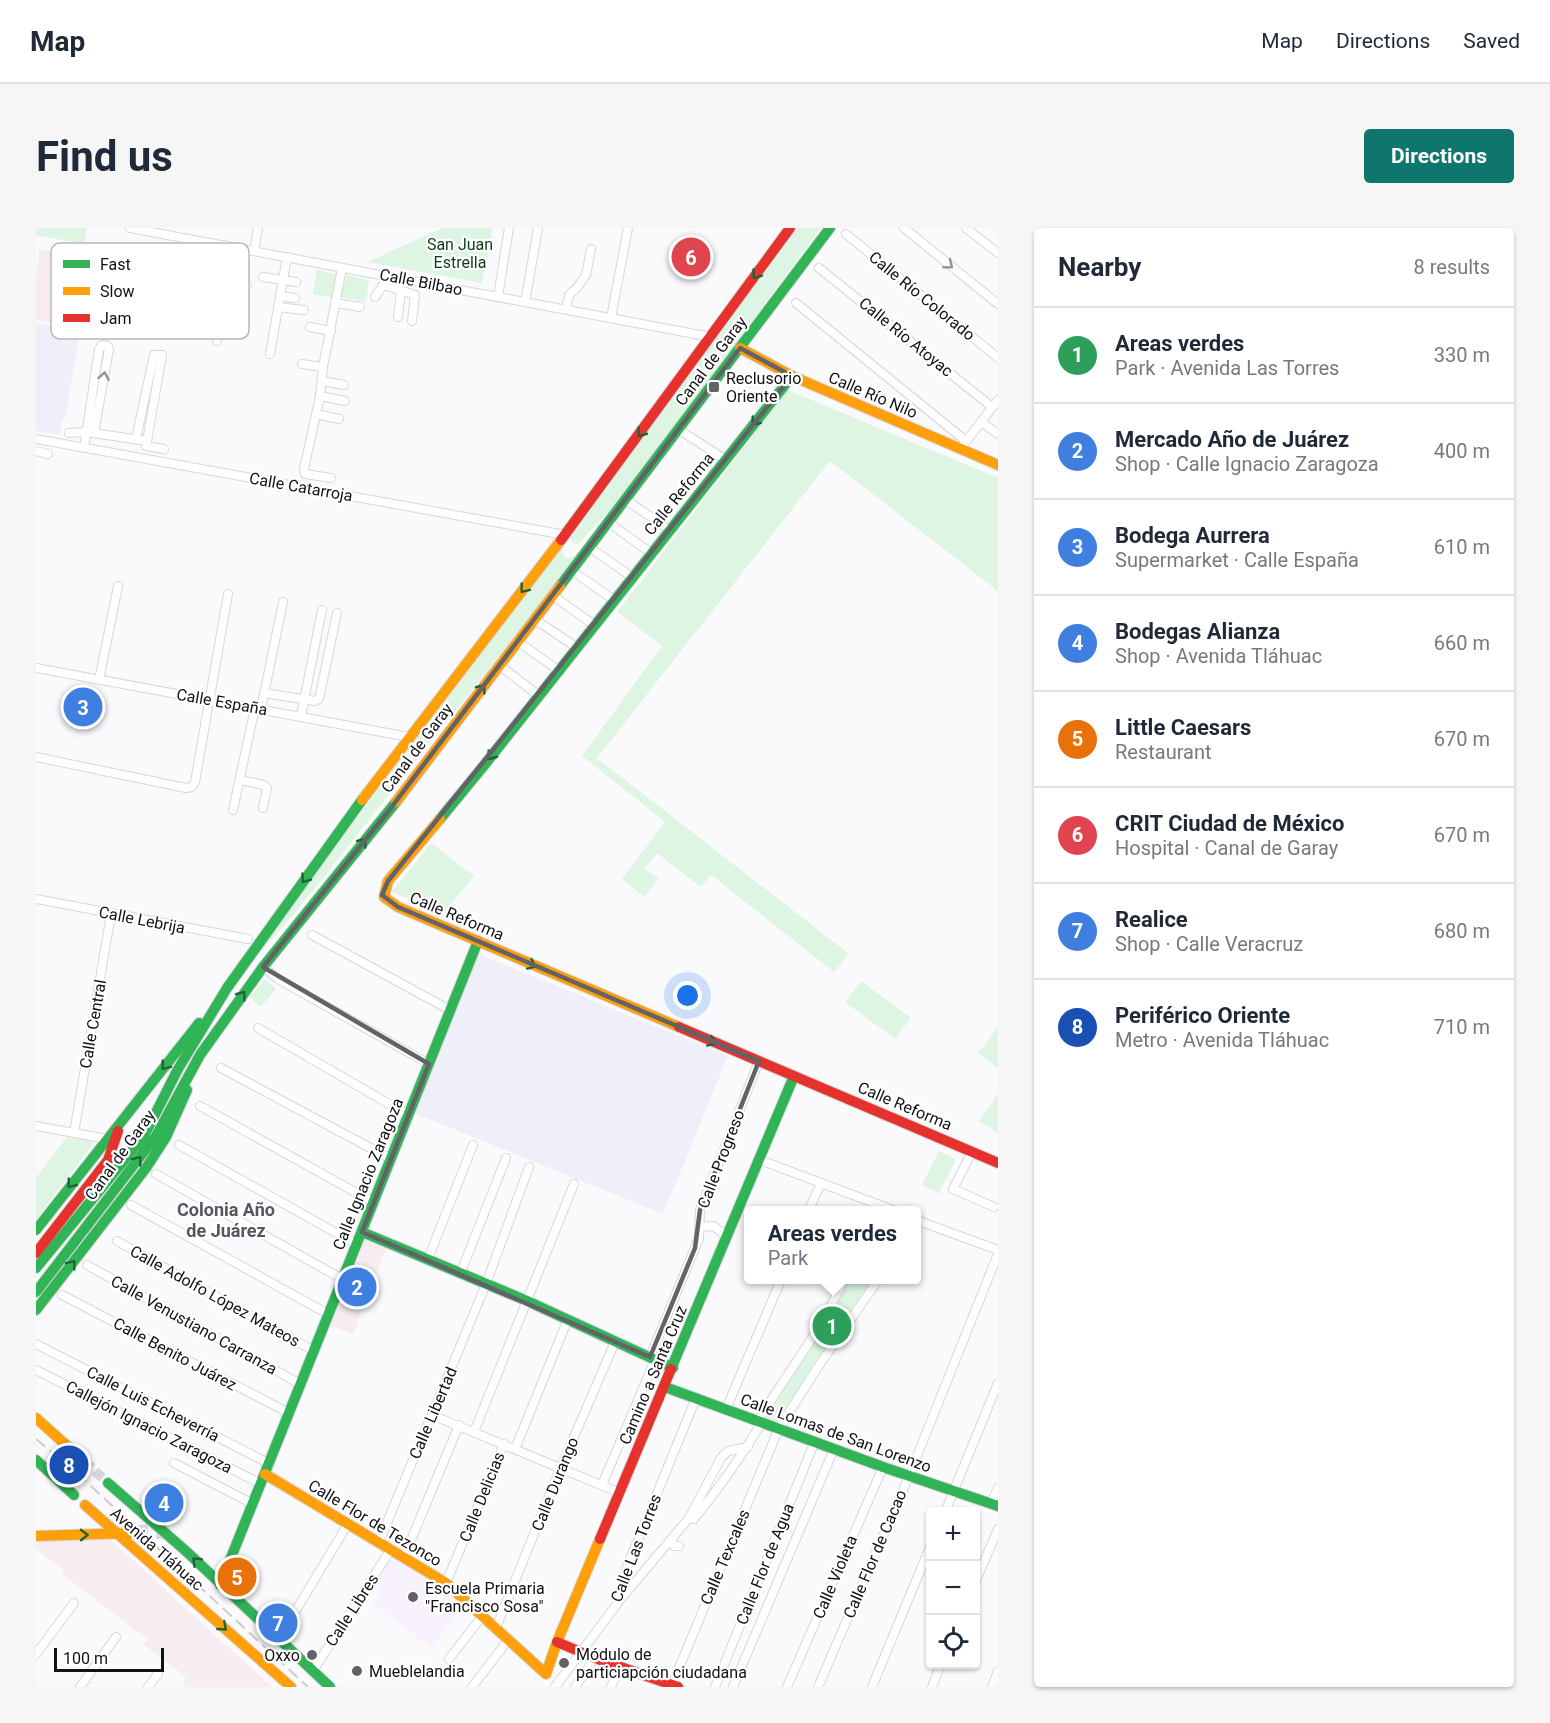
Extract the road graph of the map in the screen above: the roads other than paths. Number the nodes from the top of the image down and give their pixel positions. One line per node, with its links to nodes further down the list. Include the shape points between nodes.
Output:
1 (130, 228): 11 (street, Calle Bilbao)
2 (258, 228): 14 (street)
3 (509, 228): 26 (street)
4 (538, 228): 28 (street)
5 (628, 228): 37 (street)
6 (790, 228): 41 (main road, Canal de Garay, one-way to 41)
7 (830, 228): 42 (main road, Canal de Garay)
8 (904, 228): 31 (street, one-way to 31)
9 (966, 228): 15 (street)
10 (846, 234): 44 (street, Calle Río Colorado)
11 (208, 243)
12 (591, 249): 34 (street, via 586,274 569,296)
13 (249, 250): 14 (street, Calle Bilbao)
14 (254, 251): 16 (street, Calle Bilbao)
15 (998, 253)
16 (287, 257): 17 (street, Calle Bilbao); 21 (street)
17 (342, 268): 20 (street, Calle Bilbao); 29 (street)
18 (819, 268): 52 (street, Calle Río Atoyac)
19 (263, 277): 21 (street)
20 (396, 278): 23 (street); 26 (street, Calle Bilbao)
21 (283, 280): 22 (street); 24 (street)
22 (296, 282)
23 (398, 289): 25 (street, via 383,285); 36 (street); 38 (street, via 415,295)
24 (280, 296): 27 (street); 32 (street)
25 (375, 297)
26 (498, 297): 28 (street, Calle Bilbao)
27 (294, 298)
28 (525, 302): 34 (street, Calle Bilbao)
29 (336, 303): 33 (street); 40 (street)
30 (796, 303): 63 (street)
31 (998, 304)
32 (278, 307): 35 (street); 43 (street)
33 (360, 307)
34 (566, 309): 37 (street, Calle Bilbao)
35 (304, 310)
36 (398, 317)
37 (611, 318): 41 (street, Calle Bilbao)
38 (412, 321)
39 (310, 327): 40 (street)
40 (330, 331): 46 (street)
41 (711, 337): 75 (main road, Canal de Garay, one-way to 75)
42 (740, 348): 47 (main road, Calle Río Nilo); 56 (main road, Canal de Garay)
43 (270, 354)
44 (998, 358)
45 (302, 364): 46 (street)
46 (323, 367): 48 (street)
47 (792, 376): 63 (main road, Calle Río Nilo); 69 (main road, Calle Reforma, one-way to 69)
48 (322, 381): 49 (street); 50 (street)
49 (344, 385)
50 (320, 396): 51 (street); 53 (street)
51 (345, 401)
52 (995, 404): 55 (street)
53 (316, 414): 54 (street); 71 (street, via 304,472)
54 (339, 419)
55 (981, 422): 59 (street); 63 (street)
56 (678, 429): 69 (street); 72 (main road, Canal de Garay)
57 (69, 433): 58 (street)
58 (90, 433): 58 (street, one-way to 58, via 109,349 108,346 99,349); 61 (street); 64 (street)
59 (998, 435)
60 (36, 439): 64 (street, Calle Catarroja)
61 (136, 439): 62 (street); 62 (street, via 154,355 162,355)
62 (147, 443): 65 (street); 68 (street)
63 (963, 445): 70 (main road, Calle Río Nilo)
64 (84, 447): 68 (street, Calle Catarroja)
65 (164, 449)
66 (36, 451): 67 (street)
67 (48, 454)
68 (144, 458): 75 (street, Calle Catarroja)
69 (726, 460): 74 (main road, Calle Reforma)
70 (998, 465)
71 (331, 478)
72 (626, 500): 73 (main road, Canal de Garay); 74 (street)
73 (607, 524): 76 (main road, Canal de Garay); 77 (street)
74 (670, 530): 77 (main road, Calle Reforma)
75 (565, 535): 76 (main road, via 565,542); 101 (main road, Canal de Garay, one-way to 101)
76 (579, 547): 78 (main road, Canal de Garay); 79 (street)
77 (651, 553): 79 (main road, Calle Reforma)
78 (571, 570): 82 (main road, Canal de Garay); 83 (street)
79 (632, 577): 83 (main road, Calle Reforma)
80 (118, 586): 94 (street)
81 (228, 594): 98 (street)
82 (552, 595): 87 (main road, Canal de Garay); 88 (street)
83 (614, 600): 88 (main road, Calle Reforma)
84 (283, 602): 95 (street)
85 (322, 610): 97 (street)
86 (337, 613): 97 (street, via 319,699)
87 (534, 619): 89 (main road, Canal de Garay); 90 (street)
88 (594, 625): 90 (main road, Calle Reforma)
89 (517, 641): 91 (main road, Canal de Garay); 93 (street)
90 (576, 647): 93 (main road, Calle Reforma)
91 (499, 665): 96 (street); 111 (main road, Canal de Garay, one-way to 91)
92 (36, 668): 94 (street, Calle España)
93 (558, 670): 96 (main road, Calle Reforma)
94 (99, 680): 98 (street, Calle España)
95 (264, 693): 97 (street); 99 (street)
96 (538, 695): 110 (main road, Calle Reforma, one-way to 110, via 384,889 384,897 398,907)
97 (303, 699): 100 (street)
98 (208, 700): 99 (street, Calle España); 102 (street, via 192,787)
99 (258, 708): 100 (street, Calle España); 103 (street)
100 (301, 716): 101 (street, Calle España)
101 (409, 737): 112 (main road, Canal de Garay, one-way to 112)
102 (36, 757)
103 (240, 780): 104 (street, via 267,788); 105 (street)
104 (263, 808)
105 (233, 810)
106 (36, 899): 107 (street, Calle Lebrija)
107 (111, 914): 109 (street, Calle Lebrija); 123 (street, Calle Central)
108 (312, 935): 113 (street)
109 (248, 939)
110 (478, 941): 113 (main road, Calle Ignacio Zaragoza); 115 (main road, Calle Reforma, one-way to 115)
111 (263, 967): 116 (main road, Canal de Garay, one-way to 111); 117 (street)
112 (228, 988): 124 (main road, Canal de Garay, one-way to 124); 152 (main road, Canal de Garay, via 178,1069 144,1136)
113 (450, 1010): 117 (main road, Calle Ignacio Zaragoza)
114 (258, 1028): 121 (street)
115 (759, 1061): 119 (main road, Calle Reforma); 142 (street, Calle Progreso, via 699,1210)
116 (195, 1064): 159 (main road, Canal de Garay, one-way to 116, via 156,1136); 162 (main road, one-way to 116, via 146,1168 185,1098)
117 (429, 1064): 121 (main road, Calle Ignacio Zaragoza)
118 (221, 1068): 129 (street)
119 (794, 1076): 127 (main road, Calle Reforma); 130 (main road, Camino a Santa Cruz)
120 (200, 1106): 136 (street)
121 (408, 1115): 129 (main road, Calle Ignacio Zaragoza)
122 (36, 1126): 123 (street)
123 (74, 1133): 124 (street)
124 (110, 1141): 143 (main road, Canal de Garay, one-way to 143); 149 (main road, via 108,1160)
125 (179, 1145): 147 (street)
126 (473, 1145): 150 (street)
127 (972, 1152): 131 (main road, Calle Reforma); 140 (street, via 953,1189)
128 (506, 1158): 153 (street)
129 (391, 1159): 136 (main road, Calle Ignacio Zaragoza)
130 (760, 1160): 134 (street); 145 (main road, Camino a Santa Cruz)
131 (998, 1163)
132 (529, 1167): 155 (street, Calle Libertad)
133 (156, 1174): 154 (street)
134 (821, 1183): 138 (street); 139 (street)
135 (574, 1184): 161 (street)
136 (373, 1202): 144 (main road, Calle Ignacio Zaragoza)
137 (131, 1205): 163 (street)
138 (811, 1206)
139 (876, 1206)
140 (994, 1206)
141 (921, 1224): 148 (street)
142 (699, 1227): 145 (street, via 714,1226); 168 (street, Calle Progreso, via 699,1239)
143 (36, 1230)
144 (362, 1232): 147 (main road, Calle Ignacio Zaragoza); 150 (main road)
145 (727, 1237): 169 (main road, Camino a Santa Cruz)
146 (117, 1240): 167 (street, Calle Adolfo López Mateos)
147 (356, 1244): 154 (main road, Calle Ignacio Zaragoza)
148 (998, 1252): 194 (street, Calle Flor de Cacao)
149 (36, 1253)
150 (428, 1259): 153 (main road)
151 (87, 1265): 172 (street, Calle Venustiano Carranza)
152 (36, 1268)
153 (461, 1272): 155 (main road)
154 (342, 1279): 163 (main road, Calle Ignacio Zaragoza)
155 (486, 1284): 161 (main road); 177 (street, Calle Libertad)
156 (779, 1284): 175 (street)
157 (842, 1284): 179 (street)
158 (875, 1284): 181 (street, Calle Texcales)
159 (36, 1292)
160 (62, 1295): 176 (street, Calle Benito Juárez)
161 (525, 1300): 164 (main road); 182 (street)
162 (36, 1310)
163 (328, 1314): 167 (main road, Calle Ignacio Zaragoza)
164 (568, 1319): 165 (main road); 186 (street, Calle Delicias)
165 (615, 1342): 168 (main road); 191 (street, Calle Durango)
166 (36, 1344): 193 (street, Calle Luis Echeverría)
167 (314, 1351): 172 (main road, Calle Ignacio Zaragoza)
168 (652, 1359): 169 (main road); 196 (street, Calle Progreso)
169 (673, 1368): 173 (main road, Camino a Santa Cruz)
170 (36, 1370): 193 (street, Callejón Ignacio Zaragoza)
171 (998, 1383): 198 (street)
172 (300, 1384): 176 (main road, Calle Ignacio Zaragoza)
173 (665, 1387): 174 (main road, Calle Lomas de San Lorenzo); 199 (main road, Camino a Santa Cruz)
174 (696, 1398): 175 (main road, Calle Lomas de San Lorenzo); 221 (street, Calle Las Torres, via 627,1567)
175 (726, 1409): 179 (main road, Calle Lomas de San Lorenzo)
176 (289, 1413): 193 (main road, Calle Ignacio Zaragoza)
177 (432, 1415): 180 (street); 212 (street, Calle Libertad)
178 (36, 1418): 189 (main road)
179 (760, 1421): 181 (main road, Calle Lomas de San Lorenzo); 185 (street)
180 (459, 1425): 182 (street); 215 (street)
181 (779, 1428): 183 (main road, Calle Lomas de San Lorenzo); 238 (street, Calle Texcales)
182 (474, 1432): 184 (street)
183 (815, 1441): 187 (main road, Calle Lomas de San Lorenzo); 248 (street, Calle Flor de Agua)
184 (504, 1444): 186 (street); 218 (street, Calle Delicias)
185 (748, 1447): 205 (street, via 694,1520); 205 (street, via 728,1451 721,1458)
186 (514, 1449): 191 (street)
187 (834, 1449): 192 (main road, Calle Lomas de San Lorenzo); 249 (street)
188 (36, 1460): 200 (main road)
189 (84, 1461)
190 (174, 1463): 201 (street)
191 (561, 1467): 196 (street); 223 (street, Calle Durango)
192 (883, 1467): 194 (main road, Calle Lomas de San Lorenzo); 250 (street, Calle Violeta)
193 (265, 1474): 201 (main road, Calle Ignacio Zaragoza); 206 (main road, Calle Flor de Tezonco)
194 (909, 1476): 198 (main road, Calle Lomas de San Lorenzo); 251 (street, Calle Flor de Cacao)
195 (108, 1483): 219 (main road, Avenida Tláhuac, one-way to 195)
196 (602, 1485): 199 (street)
197 (998, 1488): 203 (street)
198 (954, 1491): 203 (main road, Calle Lomas de San Lorenzo); 204 (street)
199 (620, 1492): 227 (main road, Camino a Santa Cruz)
200 (74, 1495)
201 (253, 1504): 219 (main road, Calle Ignacio Zaragoza)
202 (85, 1505): 209 (main road, Avenida Tláhuac)
203 (995, 1505)
204 (947, 1507)
205 (689, 1518): 211 (street)
206 (348, 1524): 212 (main road, Calle Flor de Tezonco); 226 (street)
207 (998, 1529): 217 (street)
208 (133, 1533): 209 (main road)
209 (116, 1534): 210 (main road, one-way to 209); 241 (main road, Avenida Tláhuac, one-way to 241)
210 (36, 1536)
211 (671, 1540): 213 (street); 221 (street)
212 (379, 1542): 214 (main road, Calle Flor de Tezonco)
213 (679, 1546)
214 (391, 1549): 215 (main road, Calle Flor de Tezonco); 234 (street, Calle Libres)
215 (405, 1557): 218 (main road, Calle Flor de Tezonco)
216 (926, 1557): 252 (street)
217 (980, 1571)
218 (446, 1583): 222 (main road, Calle Flor de Tezonco)
219 (220, 1585): 226 (main road, Avenida Tláhuac)
220 (74, 1604): 229 (street)
221 (616, 1604): 228 (street, Calle Las Torres)
222 (483, 1616): 223 (main road, Calle Flor de Tezonco); 231 (street)
223 (496, 1628): 225 (main road, Calle Flor de Tezonco)
224 (116, 1637): 239 (street)
225 (508, 1639): 237 (main road, Calle Flor de Tezonco); 243 (street)
226 (278, 1640): 234 (main road, Avenida Tláhuac)
227 (557, 1642): 228 (main road); 237 (main road, Camino a Santa Cruz)
228 (581, 1653): 230 (main road); 245 (street, Calle Las Torres)
229 (36, 1654)
230 (595, 1658): 232 (main road); 246 (street)
231 (449, 1659)
232 (620, 1667): 238 (main road); 247 (street)
233 (939, 1669): 253 (street)
234 (313, 1671): 242 (main road, Avenida Tláhuac)
235 (998, 1671): 254 (street)
236 (158, 1674): 240 (street)
237 (546, 1674): 244 (street)
238 (674, 1686)
239 (80, 1687)
240 (148, 1687)
241 (291, 1687)
242 (330, 1687)
243 (472, 1687)
244 (550, 1687)
245 (555, 1687)
246 (575, 1687)
247 (612, 1687)
248 (715, 1687)
249 (733, 1687)
250 (787, 1687)
251 (818, 1687)
252 (872, 1687)
253 (932, 1687)
254 (992, 1687)

